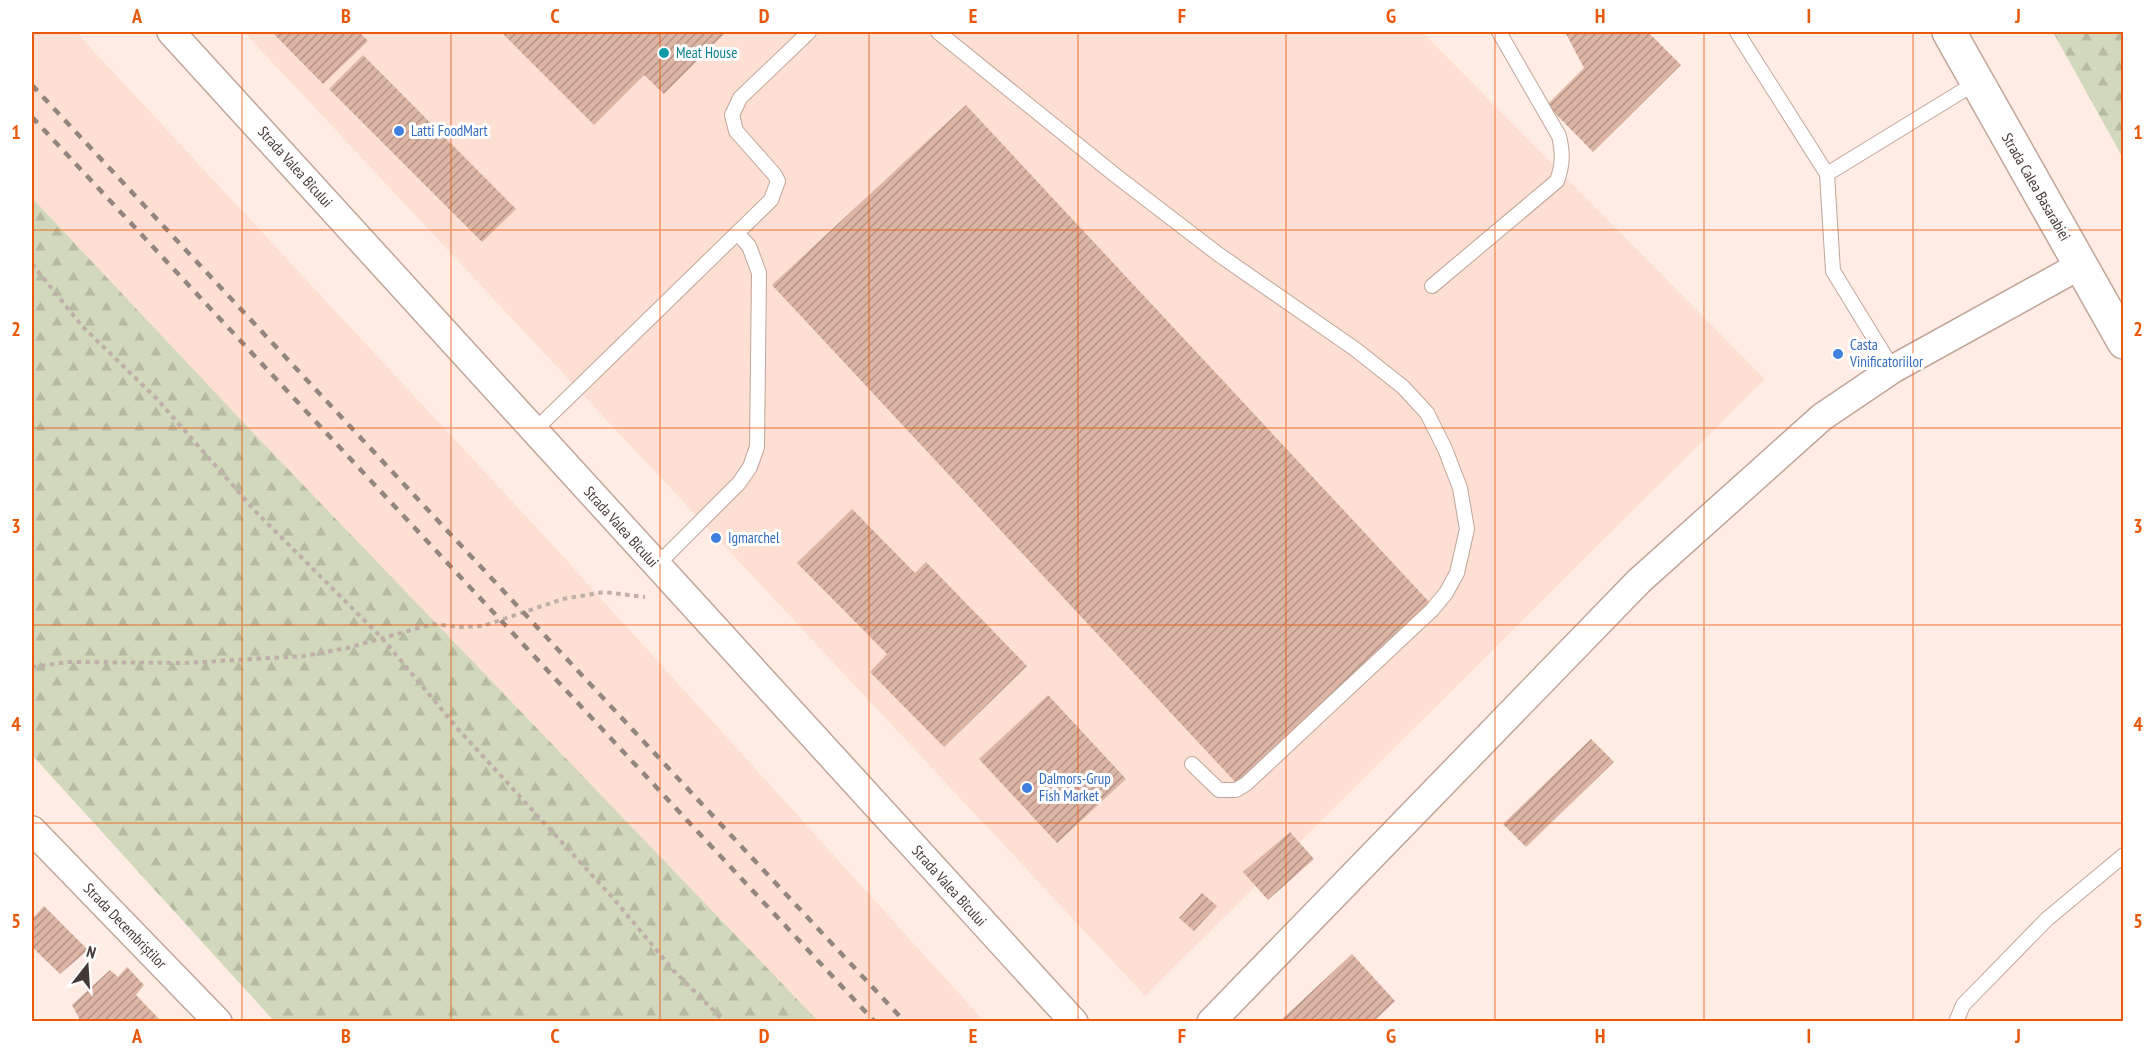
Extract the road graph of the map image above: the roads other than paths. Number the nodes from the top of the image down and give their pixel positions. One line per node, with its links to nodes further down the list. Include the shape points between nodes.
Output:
1 (171, 32): 14 (street, Strada Valea Bîcului)
2 (809, 32): 9 (lane, via 735,104 732,115 736,131 770,167 778,182 771,200)
3 (938, 32): 16 (lane, via 1124,183 1403,387 1427,413 1460,488 1467,529 1463,552 1457,573 1432,610 1246,784 1236,790 1219,790)
4 (1499, 32): 11 (lane, via 1559,136 1562,164 1557,181)
5 (1737, 32): 8 (lane)
6 (1949, 32): 7 (main road, Strada Calea Basarabiei)
7 (1977, 82): 8 (lane); 10 (main road, Strada Calea Basarabiei)
8 (1827, 174): 13 (lane, via 1833,271)
9 (737, 233): 14 (lane); 15 (lane, via 749,246 759,273 758,447 739,483)
10 (2081, 265): 12 (main road, Strada Calea Basarabiei); 13 (street)
11 (1432, 286)
12 (2124, 342)
13 (1893, 369): 21 (street, via 1822,417 1639,581)
14 (535, 430): 15 (street, Strada Valea Bîcului)
15 (656, 566): 20 (street, Strada Valea Bîcului)
16 (1192, 764)
17 (32, 830): 19 (street, Strada Decembriștilor)
18 (2124, 855): 22 (lane, via 2047,919 1963,1005)
19 (218, 1022)
20 (1074, 1022)
21 (1211, 1022)
22 (1956, 1022)

